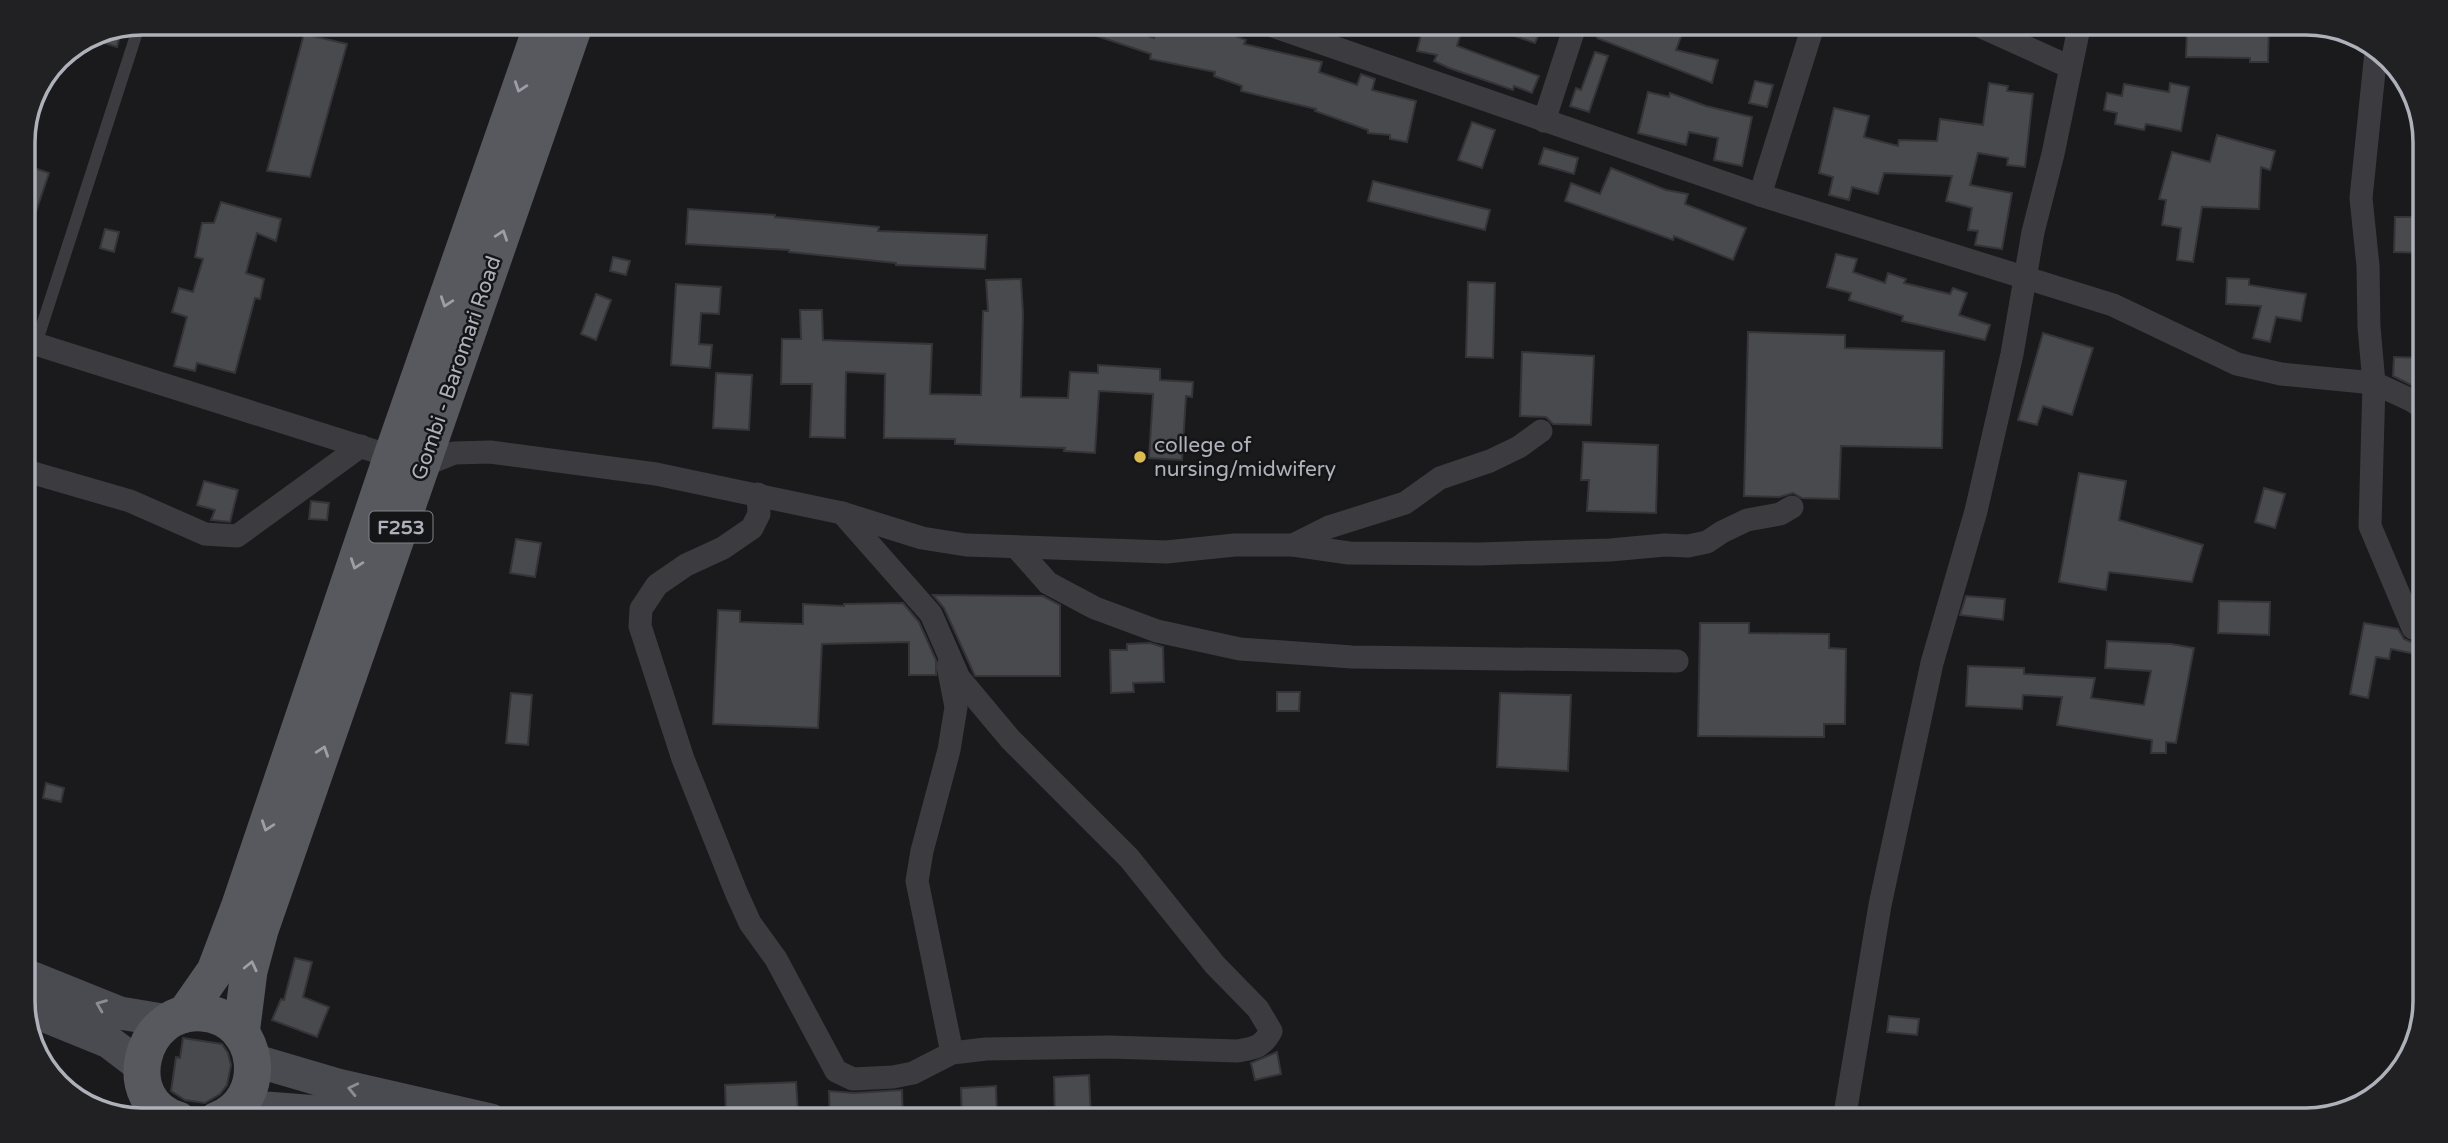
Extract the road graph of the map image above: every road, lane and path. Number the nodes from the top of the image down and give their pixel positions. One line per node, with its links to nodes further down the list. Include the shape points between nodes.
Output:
1 (538, 35): 19 (main road, Gombi - Baromari Road / F253, one-way to 19)
2 (570, 35): 19 (main road, Gombi - Baromari Road / F253, one-way to 2)
3 (1298, 35): 11 (street)
4 (1572, 35): 11 (street)
5 (1810, 35): 12 (street)
6 (1999, 35): 10 (street)
7 (2077, 35): 10 (street)
8 (136, 36): 14 (lane)
9 (2375, 60): 16 (street, via 2361,198)
10 (2070, 67): 13 (street)
11 (1544, 121): 12 (street)
12 (1760, 195): 13 (street)
13 (2025, 278): 16 (street, via 2113,304 2237,364 2281,374); 38 (street, via 1976,511 1929,677 1880,905)
14 (35, 325)
15 (35, 344): 19 (street)
16 (2374, 383): 17 (street); 26 (street, via 2370,526)
17 (2413, 401)
18 (1541, 431): 24 (street, via 1490,461 1440,478 1405,503 1329,527)
19 (392, 456): 20 (street, via 237,536 205,534 130,501); 21 (street, via 490,452 656,474); 31 (main road, Gombi - Baromari Road / F253, one-way to 31, via 226,944 215,971); 32 (main road, Gombi - Baromari Road / F253, one-way to 19, via 249,971)
20 (35, 473)
21 (758, 494): 23 (street); 33 (street, via 759,514 752,528 657,585 641,609 640,626 683,759 750,923 776,959 836,1071 853,1079 893,1077 913,1073)
22 (1793, 508): 24 (street, via 1747,520 1707,542 1688,546 1479,554 1349,553)
23 (842, 513): 25 (street, via 922,538); 27 (street, via 931,614)
24 (1293, 545): 25 (street, via 1166,552)
25 (1016, 547): 28 (street, via 1048,583 1095,608 1157,631 1240,649 1352,657)
26 (2413, 628)
27 (944, 648): 33 (street, via 956,707 917,881); 33 (street, via 959,678 1011,740 1129,858 1215,965 1258,1009 1271,1031 1265,1042 1237,1051 1109,1047)
28 (1677, 661)
29 (35, 979): 31 (main road, one-way to 29, via 120,1013)
30 (36, 1012): 34 (main road, via 109,1042)
31 (176, 1018): 32 (main road, via 203,1013 221,1017); 34 (main road, F253, via 154,1033)
32 (247, 1047): 36 (main road, F253, via 254,1076 249,1092); 37 (main road, one-way to 32, via 338,1085)
33 (951, 1054)
34 (142, 1067): 35 (main road, via 146,1089)
35 (159, 1108)
36 (234, 1108)
37 (439, 1108)
38 (1846, 1108)

